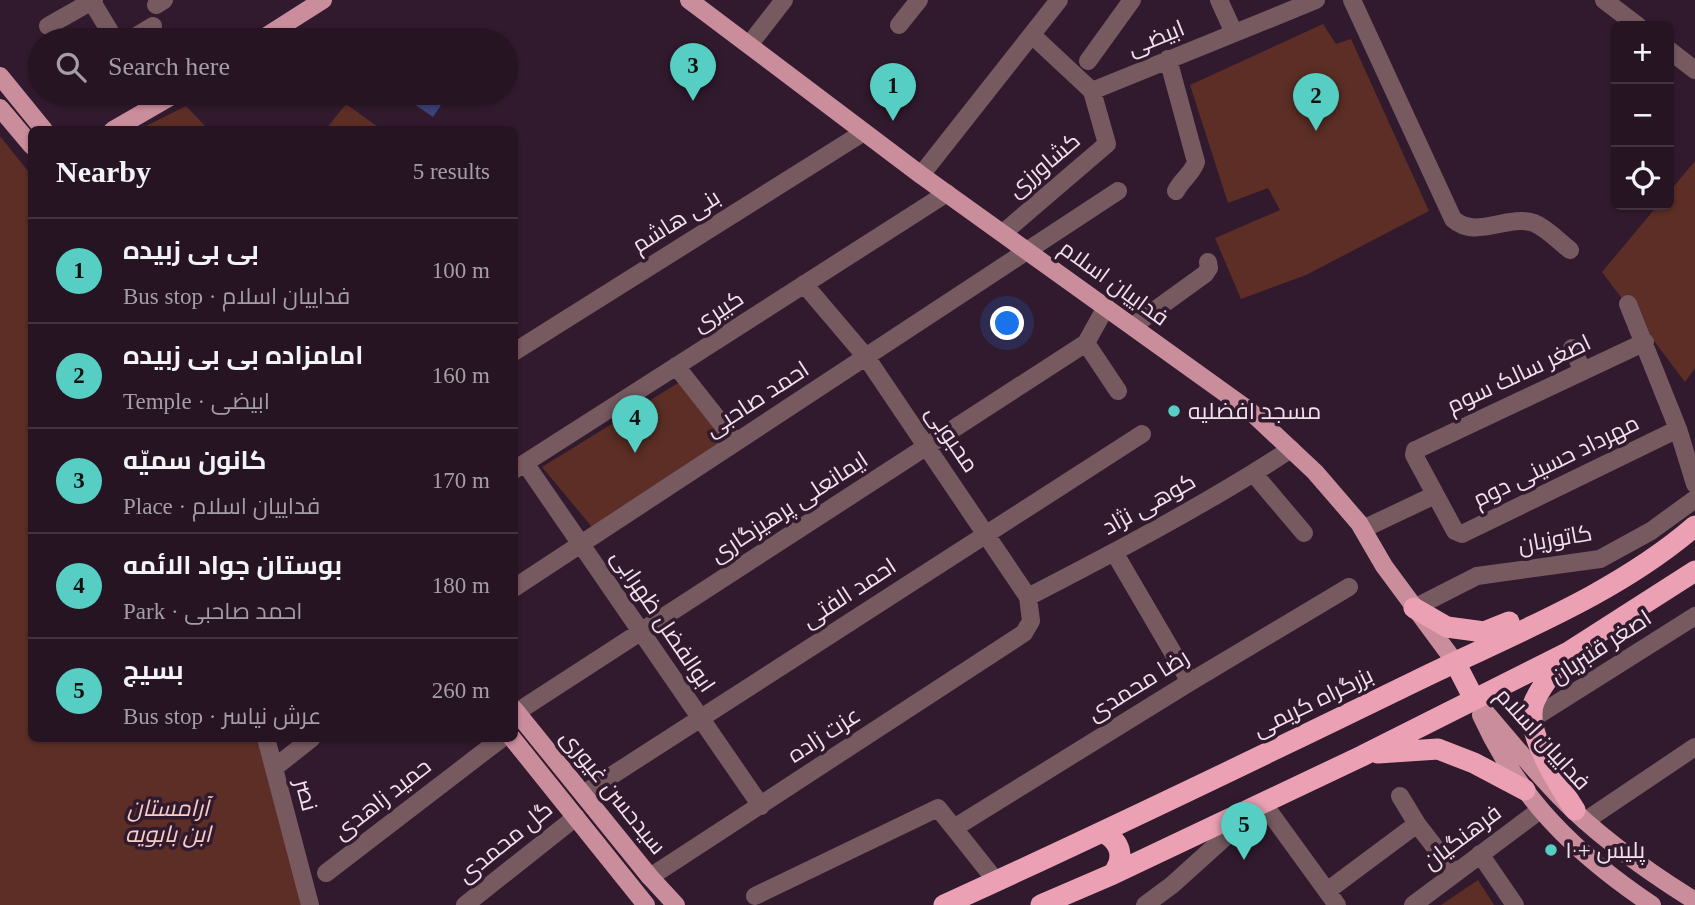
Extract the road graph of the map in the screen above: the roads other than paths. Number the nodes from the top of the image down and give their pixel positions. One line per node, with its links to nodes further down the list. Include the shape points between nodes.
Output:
1 (92, 0): 14 (street); 16 (street)
2 (323, 0): 18 (main road)
3 (689, 0): 21 (main road, فداییان اسلام)
4 (784, 0): 21 (street)
5 (919, 0): 13 (street)
6 (1059, 0): 20 (street)
7 (1132, 0): 24 (street)
8 (1219, 0): 19 (street)
9 (1316, 0): 19 (street, ابیضی)
10 (1352, 0): 40 (street, via 1452,219 1472,228 1534,223)
11 (1604, 0): 12 (street)
12 (1631, 21)
13 (899, 25)
14 (48, 26)
15 (153, 26): 17 (street)
16 (108, 28)
17 (150, 28)
18 (279, 28)
19 (1234, 33): 23 (street, ابیضی)
20 (1032, 35): 27 (street); 34 (street)
21 (748, 45): 32 (main road, فداییان اسلام)
22 (1674, 54): 25 (street)
23 (1168, 60): 27 (street, ابیضی); 36 (street, via 1196,162)
24 (1088, 61)
25 (1695, 70)
26 (0, 76): 30 (main road)
27 (1092, 90): 38 (street, کشاورزی, via 1107,144)
28 (145, 105): 31 (main road)
29 (0, 108): 33 (main road)
30 (41, 126)
31 (118, 126)
32 (863, 131): 34 (main road, فداییان اسلام); 49 (street, بنی هاشم)
33 (28, 141)
34 (921, 175): 37 (main road, فداییان اسلام)
35 (1118, 191): 39 (street, احمد صاحبی)
36 (1176, 191)
37 (947, 193): 38 (main road, فداییان اسلام); 42 (street, کبیری)
38 (1003, 233): 39 (main road, فداییان اسلام)
39 (1027, 250): 44 (main road, فداییان اسلام); 50 (street, احمد صاحبی)
40 (1570, 250)
41 (1208, 262): 45 (street, via 1205,274)
42 (804, 284): 50 (street, محبوبی); 51 (street, کبیری)
43 (1628, 304): 47 (street)
44 (1106, 307): 45 (main road, فداییان اسلام); 46 (street)
45 (1133, 326): 58 (main road, فداییان اسلام, via 1250,411)
46 (1086, 342): 53 (street); 57 (street, ایمانعلی پرهیزگاری)
47 (1644, 342): 52 (street, اصغر سالک سوم); 54 (street)
48 (1572, 348): 52 (street)
49 (518, 349)
50 (866, 357): 56 (street, احمد صاحبی); 57 (street, محبوبی)
51 (676, 366): 56 (street); 59 (street, کبیری)
52 (1583, 371): 62 (street, اصغر سالک سوم, via 1415,450)
53 (1118, 391)
54 (1678, 429): 61 (street); 62 (street, مهرداد حسینی دوم, via 1461,534)
55 (1142, 434): 67 (street, احمد الفتی)
56 (736, 442): 68 (street, احمد صاحبی)
57 (928, 447): 67 (street, محبوبی); 77 (street, ایمانعلی پرهیزگاری)
58 (1291, 449): 60 (street, کوهی نژاد); 65 (main road, فداییان اسلام)
59 (520, 466): 68 (street, ابوالفضل ظهرابی)
60 (1254, 474): 66 (street); 69 (street, کوهی نژاد)
61 (1695, 484)
62 (1435, 495): 65 (street)
63 (1695, 499): 75 (street, کاتوزیان, via 1651,531 1600,559 1477,576)
64 (1695, 526): 71 (highway, بزرگراه کریمی)
65 (1363, 529): 75 (main road, فداییان اسلام)
66 (1304, 533)
67 (985, 534): 74 (street, محبوبی); 84 (street, احمد الفتی)
68 (581, 544): 72 (street, احمد صاحبی); 77 (street, ابوالفضل ظهرابی)
69 (1114, 552): 74 (street, کوهی نژاد); 80 (street)
70 (1695, 571): 78 (highway)
71 (1618, 579): 75 (highway, via 1484,632 1447,627); 79 (highway, بزرگراه کریمی, via 1581,602)
72 (518, 585)
73 (1349, 587): 80 (street, رضا محمدی)
74 (1028, 597): 97 (street, عزت زاده, via 1031,621 1024,633)
75 (1414, 608): 79 (main road, فداییان اسلام)
76 (1695, 616): 85 (street, اصغر قنبریان)
77 (641, 632): 82 (street, ایمانعلی پرهیزگاری); 84 (street, ابوالفضل ظهرابی)
78 (1567, 653): 81 (highway); 85 (highway, via 1533,702)
79 (1455, 662): 81 (highway); 103 (highway, بزرگراه کریمی)
80 (1190, 682): 102 (street, رضا محمدی)
81 (1474, 699): 91 (highway); 93 (main road, فداییان اسلام, via 1498,751); 99 (main road, فداییان اسلام)
82 (518, 710)
83 (518, 713): 94 (main road, سیدحسن غیوری)
84 (700, 718): 94 (street, احمد الفتی); 97 (street, ابوالفضل ظهرابی)
85 (1532, 719): 99 (highway, via 1553,775)
86 (267, 742): 92 (street, نصر)
87 (307, 742): 92 (street)
88 (497, 742): 106 (street, حمید زاهدی)
89 (515, 742): 100 (main road, سیدحسن غیوری)
90 (1695, 747): 99 (street)
91 (1362, 756): 93 (highway, via 1438,749 1474,762); 96 (highway)
92 (274, 768): 113 (street, نصر)
93 (1525, 790): 98 (main road, فداییان اسلام)
94 (583, 794): 108 (main road, سیدحسن غیوری)
95 (1400, 796): 101 (street)
96 (1263, 803): 107 (highway); 111 (street); 119 (street)
97 (761, 806): 108 (street, عزت زاده)
98 (1540, 810): 104 (street, فرهنگیان); 122 (main road, فداییان اسلام, via 1574,846)
99 (1580, 816): 112 (main road, فداییان اسلام, via 1660,880)
100 (576, 817): 114 (street, گل محمدی); 115 (main road, سیدحسن غیوری)
101 (1417, 824): 105 (street); 111 (street)
102 (954, 828): 109 (street); 110 (street, via 938,808)
103 (1104, 833): 107 (highway, via 1120,851); 109 (highway, بزرگراه کریمی)
104 (1480, 854): 105 (street, فرهنگیان); 121 (street)
105 (1454, 872): 120 (street, فرهنگیان)
106 (326, 873)
107 (1113, 874): 118 (highway)
108 (650, 877): 116 (main road, سیدحسن غیوری)
109 (996, 881): 117 (highway, بزرگراه کریمی)
110 (755, 896)
111 (1332, 898)
112 (1695, 901)
113 (310, 905)
114 (465, 905)
115 (646, 905)
116 (676, 905)
117 (944, 905)
118 (1041, 905)
119 (1145, 905)
120 (1413, 905)
121 (1515, 905)
122 (1651, 905)

